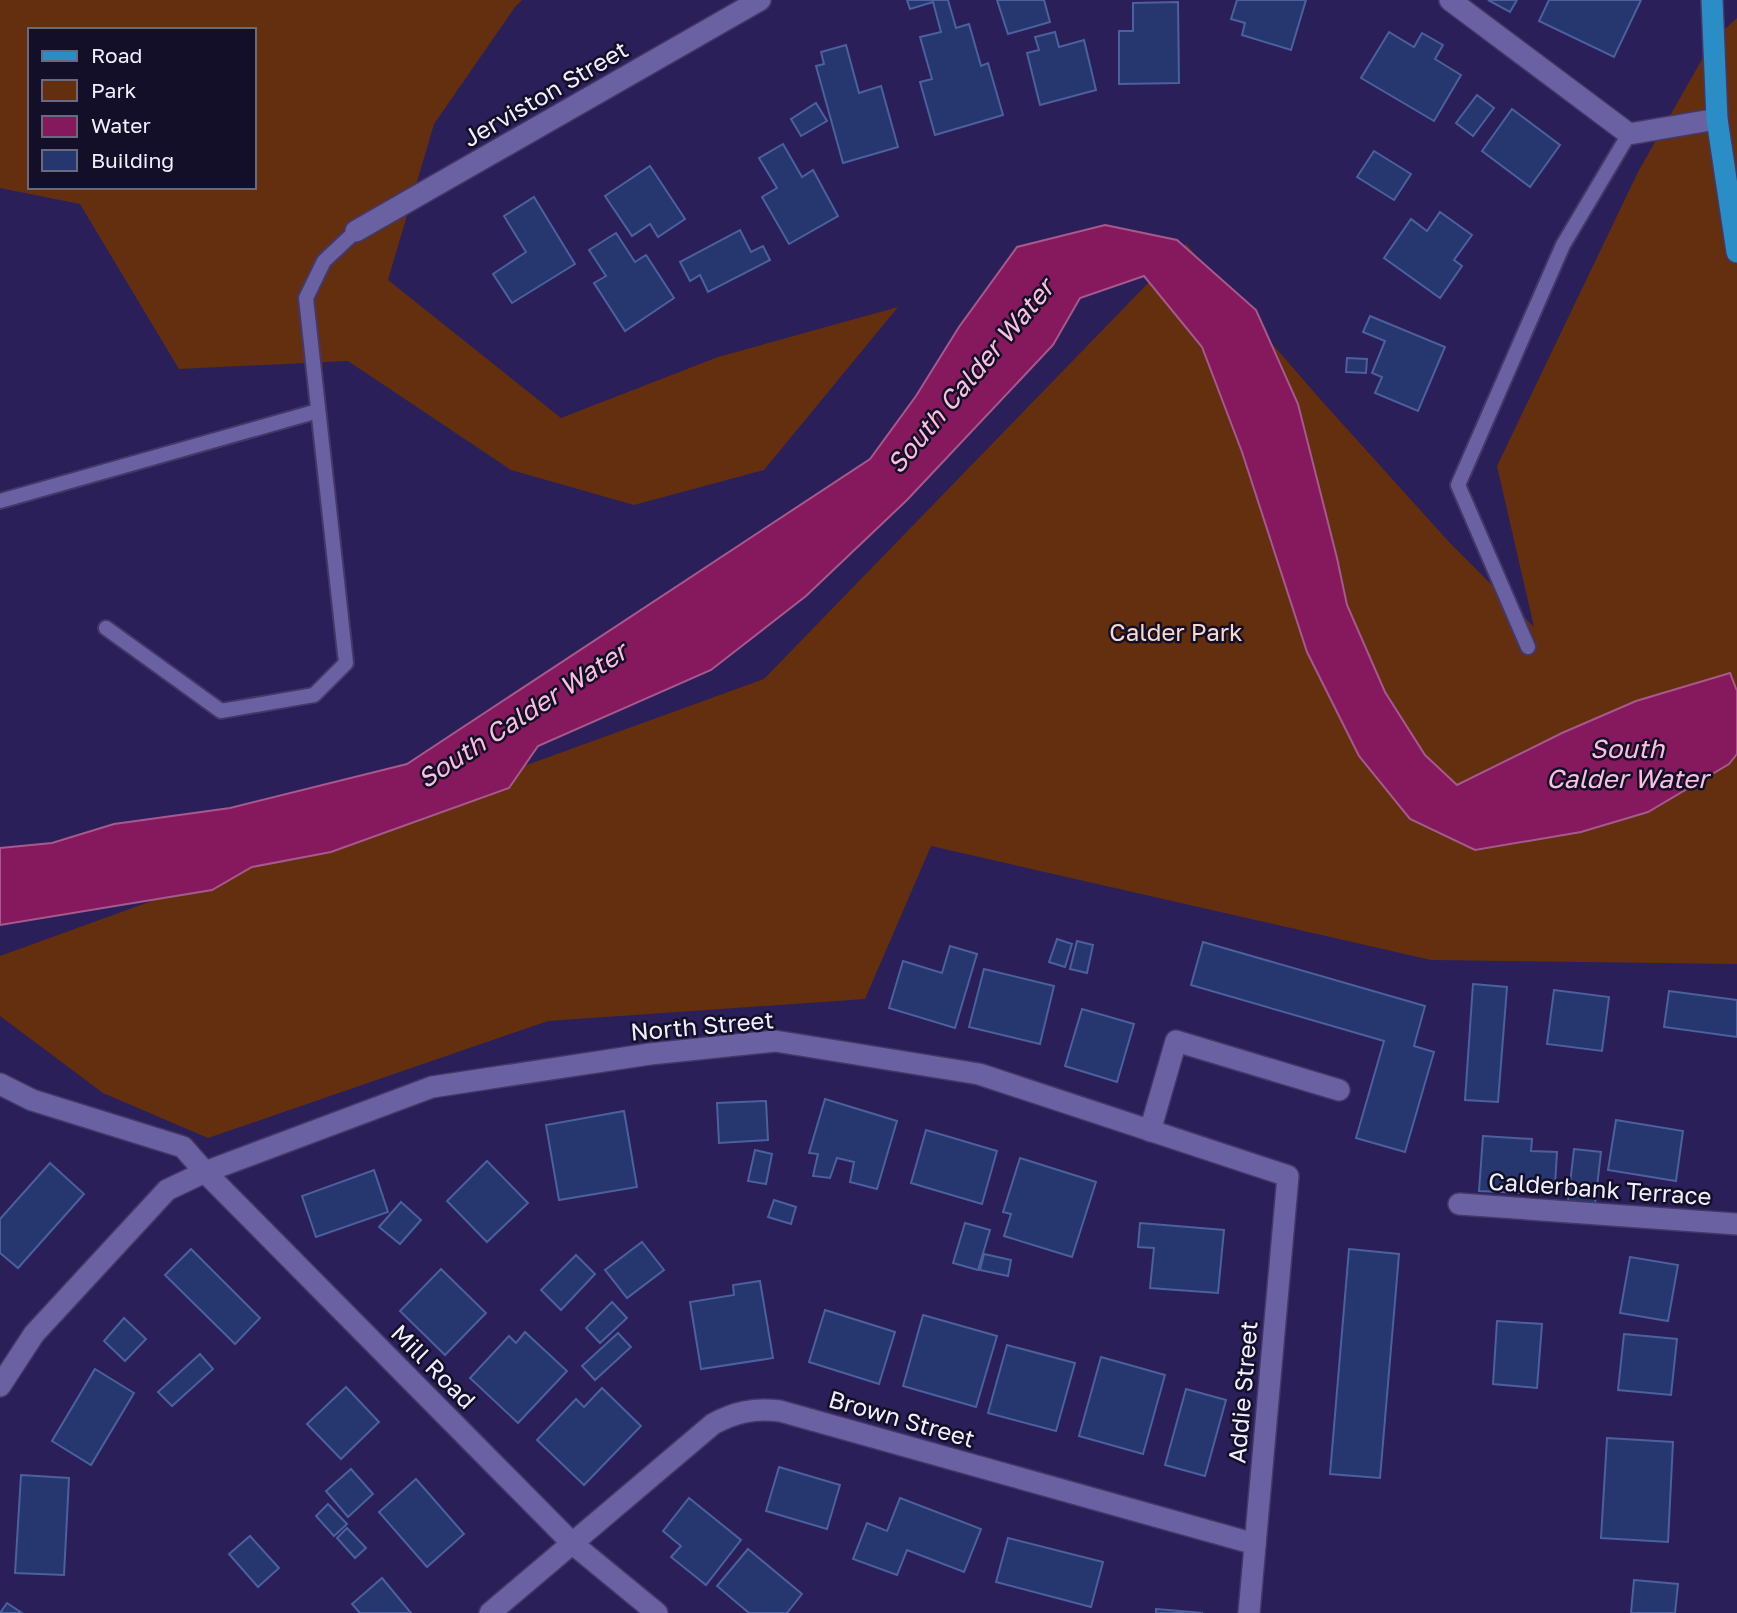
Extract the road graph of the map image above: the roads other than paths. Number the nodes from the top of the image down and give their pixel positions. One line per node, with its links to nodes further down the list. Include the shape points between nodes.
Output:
1 (760, 0): 6 (street, Jerviston Street)
2 (1450, 0): 5 (street)
3 (1712, 0): 4 (main road)
4 (1717, 120): 5 (street); 7 (main road)
5 (1629, 134): 11 (lane, via 1563,245 1458,485)
6 (356, 231): 8 (lane, via 324,261 306,298)
7 (1737, 252)
8 (318, 411): 9 (lane); 10 (lane, via 346,663 314,695 221,711)
9 (0, 501)
10 (106, 628)
11 (1528, 647)
12 (0, 1084): 15 (street, Mill Road, via 32,1100 184,1147)
13 (1339, 1090): 14 (street, via 1175,1041)
14 (1150, 1131): 15 (street, North Street, via 979,1074 775,1041 432,1087); 16 (street, North Street)
15 (205, 1172): 19 (street, North Street, via 167,1190 34,1334); 20 (street, Mill Road)
16 (1288, 1176): 21 (street, Addie Street)
17 (1459, 1204): 18 (street, Calderbank Terrace)
18 (1737, 1224)
19 (0, 1386)
20 (573, 1544): 21 (street, Brown Street, via 713,1424 728,1415 762,1409); 22 (street, Brown Street); 23 (street, Mill Road)
21 (1255, 1544): 24 (street, Addie Street)
22 (490, 1613)
23 (657, 1613)
24 (1249, 1613)

